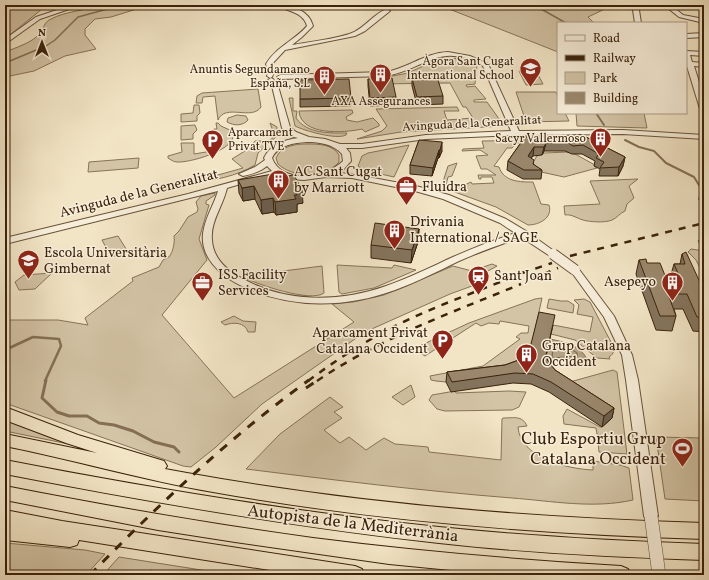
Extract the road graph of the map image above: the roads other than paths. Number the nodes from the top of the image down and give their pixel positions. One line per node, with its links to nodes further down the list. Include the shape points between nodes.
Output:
1 (78, 5): 10 (street, via 38,18)
2 (279, 5): 11 (street, via 304,15 310,23 303,34)
3 (631, 5): 7 (street, via 636,10)
4 (667, 5): 6 (street, via 681,16)
5 (387, 11): 12 (street, via 359,33)
6 (704, 21)
7 (638, 22)
8 (704, 35): 9 (street)
9 (687, 36)
10 (5, 42)
11 (292, 42): 12 (street); 13 (street)
12 (302, 44): 13 (street)
13 (281, 49): 19 (street, via 270,64)
14 (687, 53): 15 (street)
15 (704, 54)
16 (687, 56): 17 (street)
17 (690, 64): 18 (street); 20 (street)
18 (704, 64)
19 (275, 78): 23 (street); 24 (street, via 386,74 401,71 434,56 447,54 471,58 486,65)
20 (695, 79): 21 (street); 22 (street)
21 (704, 79)
22 (704, 109)
23 (286, 128): 26 (street, via 293,134); 29 (street)
24 (516, 133): 25 (street, Avinguda de la Generalitat, via 623,132); 28 (street, Avinguda de la Generalitat, via 426,137)
25 (704, 137)
26 (310, 140): 27 (street, Avinguda de la Generalitat); 29 (street, via 289,142)
27 (338, 146): 28 (street, Avinguda de la Generalitat); 30 (street)
28 (362, 146): 30 (street, Avinguda de la Generalitat)
29 (276, 147): 31 (street, via 269,155)
30 (347, 155): 32 (street, via 347,161)
31 (268, 162): 33 (street); 38 (street, Avinguda de la Generalitat, via 255,170 210,184)
32 (342, 168): 34 (street); 35 (street)
33 (280, 173): 34 (street, via 303,178); 36 (street, Avinguda de la Generalitat)
34 (328, 174): 35 (street)
35 (352, 176): 37 (street, via 446,197)
36 (224, 186): 37 (street, via 207,232 213,259 224,271 246,285 268,294 295,299 332,301 372,294); 39 (street, Avinguda de la Generalitat)
37 (523, 232): 46 (street, bridge, via 575,270 606,310 627,355 632,380)
38 (5, 236)
39 (5, 241)
40 (5, 413): 44 (highway, via 87,444 166,469)
41 (5, 440): 44 (highway, via 205,484)
42 (5, 467): 50 (highway, Autopista de la Mediterrània, via 197,503 408,533 517,543)
43 (5, 492): 53 (highway, Autopista de la Mediterrània, via 151,521 351,551 501,567)
44 (344, 504): 46 (highway, via 486,519)
45 (5, 518): 51 (highway)
46 (647, 523): 47 (highway); 48 (highway); 54 (street, bridge)
47 (704, 526)
48 (704, 531)
49 (5, 532): 51 (highway, via 196,557)
50 (704, 552)
51 (271, 563): 52 (highway)
52 (355, 575)
53 (621, 575)
54 (659, 575)

